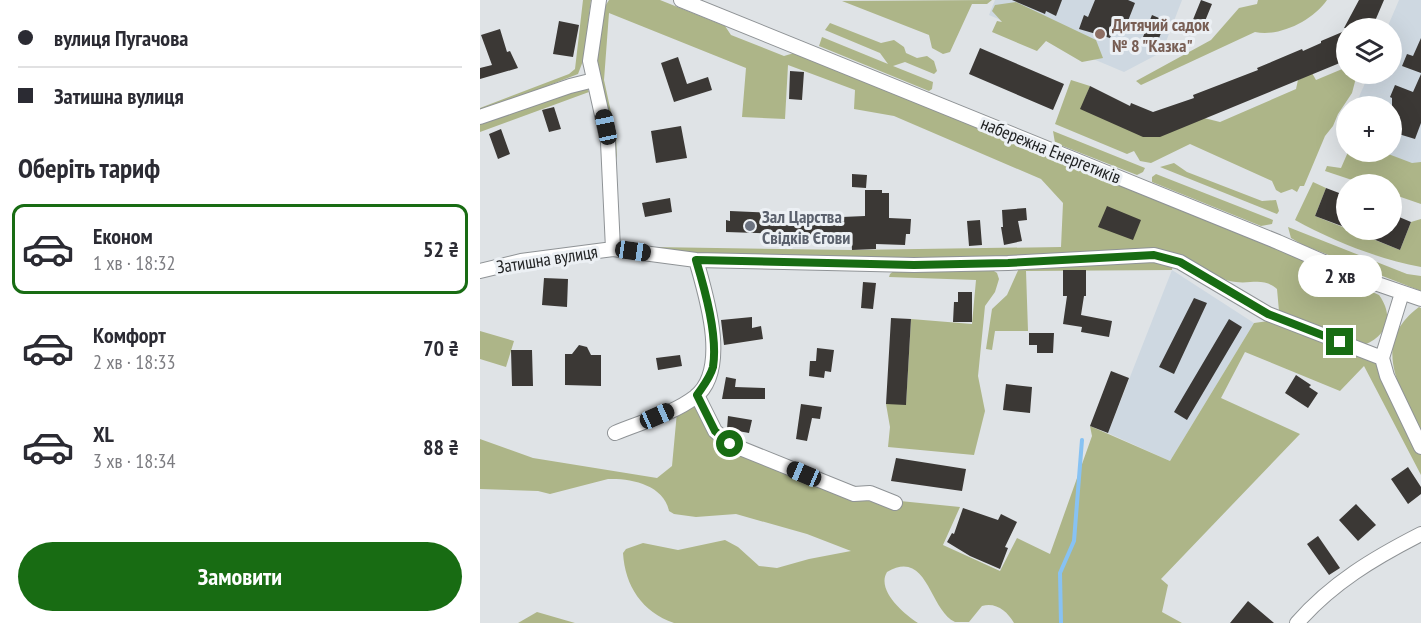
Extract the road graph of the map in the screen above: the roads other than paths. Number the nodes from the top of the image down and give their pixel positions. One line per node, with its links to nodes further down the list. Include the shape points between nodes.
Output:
1 (599, 0): 3 (street, via 590,55)
2 (681, 0): 8 (street, набережна Енергетиків)
3 (594, 80): 4 (street); 5 (street, via 608,142)
4 (480, 117)
5 (613, 249): 6 (street, Затишна вулиця); 7 (street, Затишна вулиця, via 521,261)
6 (696, 260): 10 (street, Затишна вулиця, via 914,265 1154,255 1180,262 1268,314); 11 (street, via 708,301 713,352 708,380)
7 (480, 271)
8 (1402, 293): 9 (street, набережна Енергетиків); 10 (street)
9 (1421, 299)
10 (1382, 358): 13 (street)
11 (697, 395): 12 (street); 14 (street, via 715,431 730,444 854,494 870,493)
12 (615, 433)
13 (1421, 447)
14 (895, 503)
15 (1421, 534): 16 (street, via 1373,558)
16 (1297, 623)

